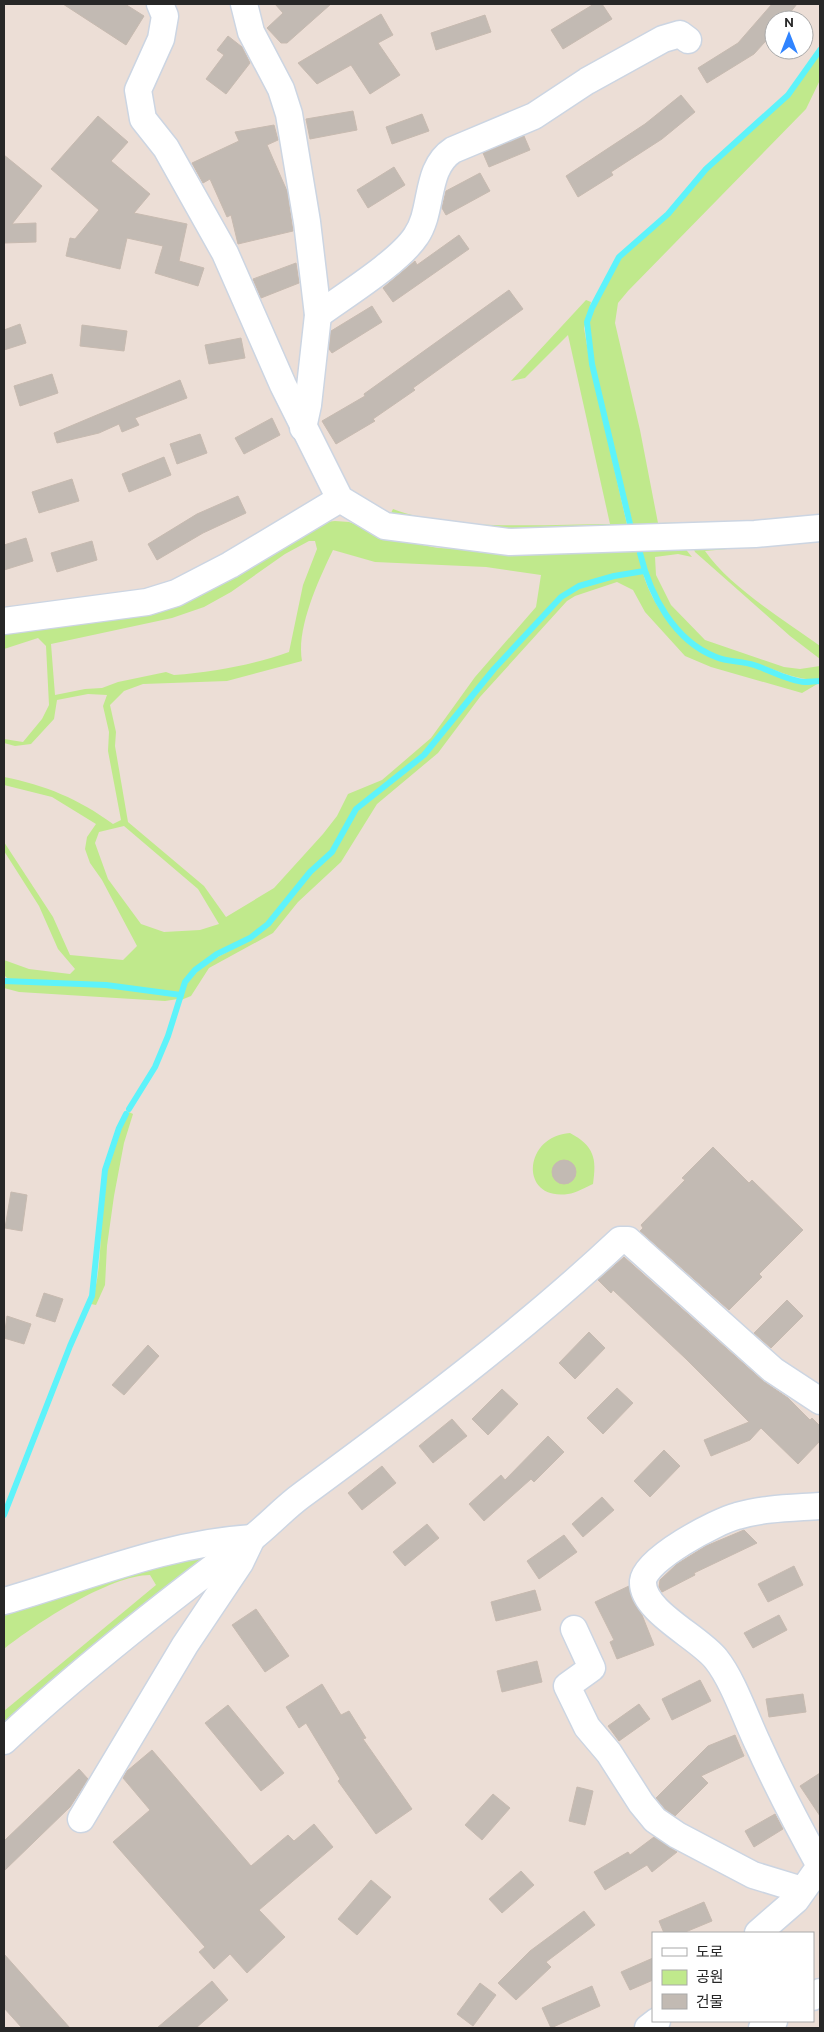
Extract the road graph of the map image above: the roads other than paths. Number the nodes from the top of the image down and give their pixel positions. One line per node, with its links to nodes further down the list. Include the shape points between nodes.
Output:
1 (160, 4): 5 (street, via 165,16 161,39 138,90 143,119 166,148 225,253)
2 (244, 4): 4 (street, via 251,32 289,114)
3 (688, 40): 4 (street, via 680,34 663,39 588,80 534,116 444,156 431,186 424,218 405,250)
4 (318, 315): 5 (street)
5 (303, 428): 6 (street)
6 (340, 499): 7 (street, via 385,526 510,542 755,534); 8 (street, via 230,566 176,593 147,602)
7 (820, 528)
8 (4, 621)
9 (820, 1400): 11 (street, via 773,1370 628,1240 620,1240 514,1335 301,1496)
10 (820, 1506): 16 (street, via 736,1516 666,1551 643,1578 649,1599 666,1618 681,1627 716,1659 782,1797 820,1866)
11 (252, 1538): 12 (street, via 190,1546); 14 (street, via 135,1627); 15 (street)
12 (4, 1601)
13 (574, 1629): 16 (street, via 592,1668 567,1686 587,1727 655,1820 753,1875)
14 (4, 1741)
15 (81, 1819)
16 (809, 1888): 17 (street)
17 (759, 1932)

